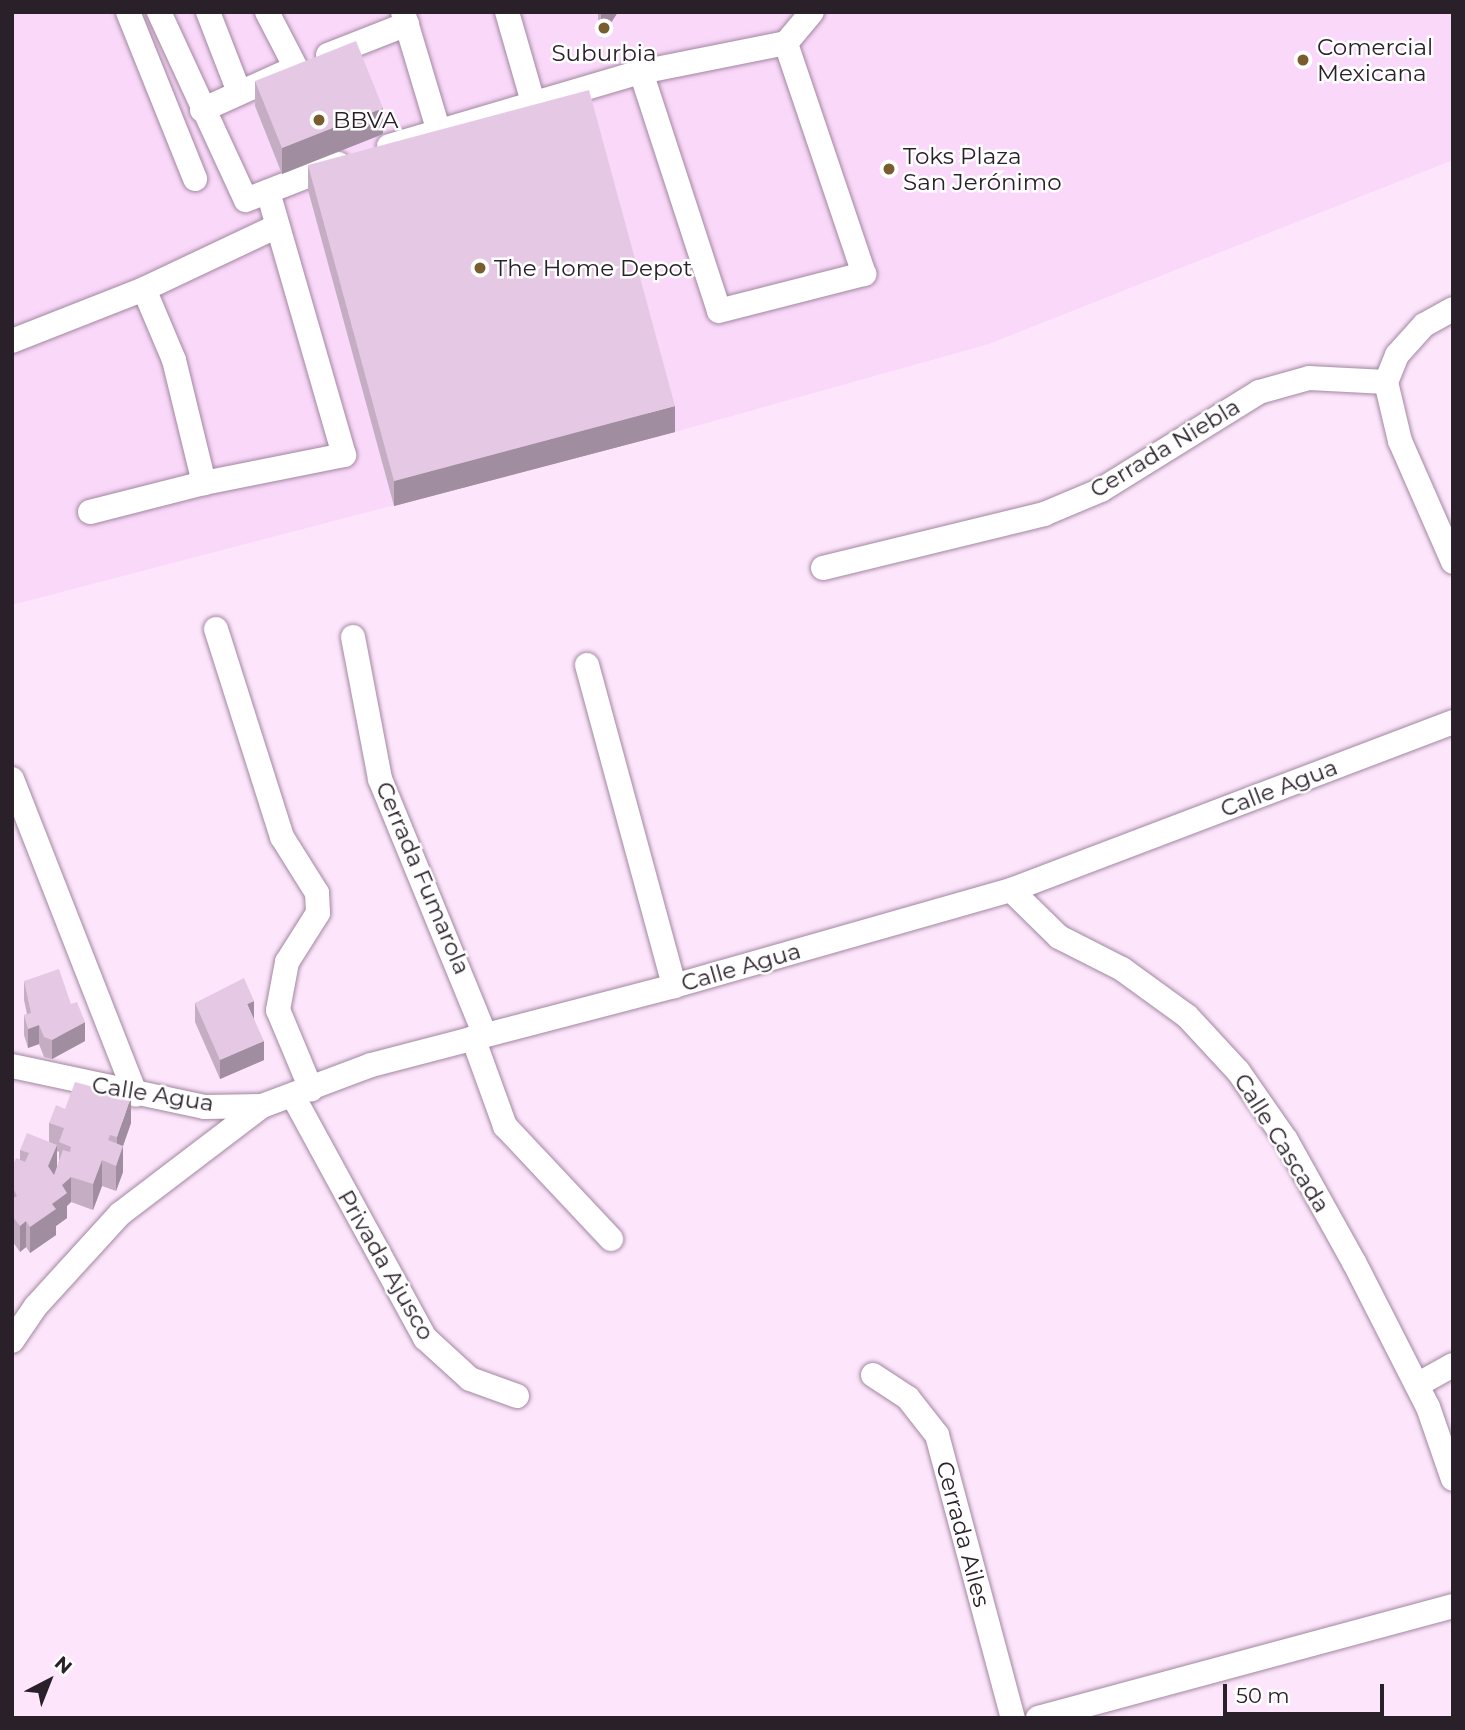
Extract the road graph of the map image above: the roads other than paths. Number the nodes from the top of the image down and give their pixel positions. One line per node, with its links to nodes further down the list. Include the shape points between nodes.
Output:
1 (128, 12): 15 (street)
2 (159, 12): 13 (street)
3 (208, 12): 11 (street)
4 (267, 12): 9 (street)
5 (508, 12): 12 (street)
6 (812, 12): 8 (street)
7 (405, 18): 9 (street); 14 (street)
8 (786, 43): 10 (street); 10 (street, via 864,274 719,311)
9 (296, 68): 11 (street)
10 (640, 72): 12 (street)
11 (240, 92): 13 (street)
12 (533, 102): 14 (street)
13 (202, 110): 16 (street, via 246,200)
14 (438, 129): 16 (street)
15 (195, 179)
16 (268, 192): 17 (street)
17 (277, 226): 18 (street); 22 (street, via 344,455)
18 (144, 289): 20 (street); 22 (street, via 174,360)
19 (1453, 309): 21 (street, via 1424,325 1397,355)
20 (12, 341)
21 (1386, 383): 24 (street, via 1400,441); 25 (street, Cerrada Niebla, via 1309,378 1259,392 1101,490 1044,514)
22 (204, 483): 23 (street)
23 (90, 512)
24 (1453, 562)
25 (824, 568)
26 (216, 629): 35 (street, Privada Ajusco, via 282,837 317,893 318,913 288,962 278,1010)
27 (353, 637): 33 (street, Cerrada Fumarola, via 380,779)
28 (587, 665): 32 (street)
29 (1453, 722): 31 (street, Calle Agua)
30 (12, 779): 36 (street)
31 (1011, 890): 32 (street, Calle Agua); 42 (street, Calle Cascada, via 1059,937 1122,969 1187,1016 1238,1071 1286,1140)
32 (674, 986): 33 (street, Calle Agua)
33 (479, 1037): 35 (street, Calle Agua, via 372,1065); 38 (street, Cerrada Fumarola, via 505,1126)
34 (12, 1066): 36 (street, Calle Agua)
35 (302, 1092): 37 (street, Calle Agua); 43 (street, Privada Ajusco, via 425,1338 470,1379)
36 (136, 1095): 37 (street, Calle Agua, via 205,1107)
37 (262, 1105): 39 (street, via 120,1214 36,1306)
38 (611, 1239)
39 (12, 1341)
40 (1453, 1365): 42 (street)
41 (873, 1375): 46 (street, Cerrada Ailes, via 908,1398 937,1436)
42 (1418, 1385): 44 (street, Calle Cascada)
43 (517, 1396)
44 (1453, 1479)
45 (1453, 1606): 47 (street)
46 (1013, 1718)
47 (1038, 1718)

